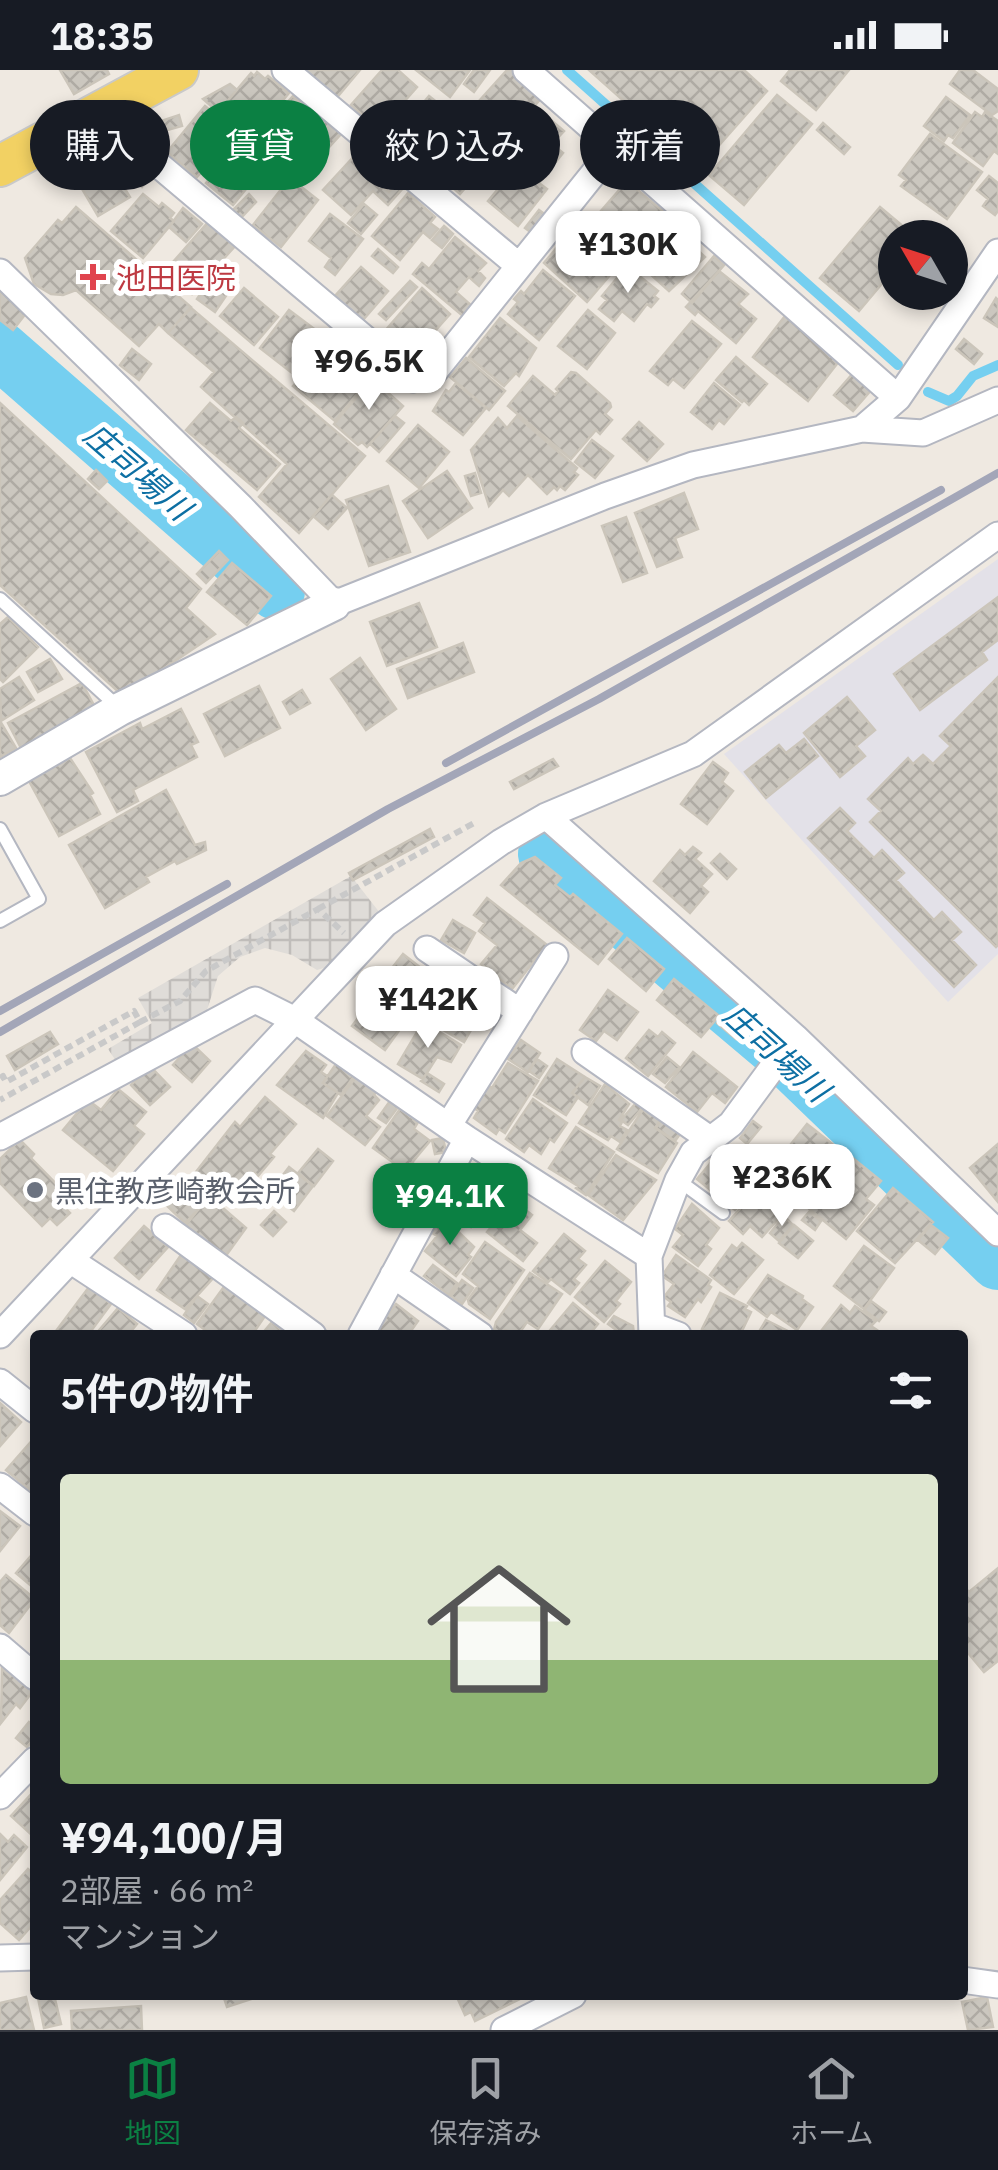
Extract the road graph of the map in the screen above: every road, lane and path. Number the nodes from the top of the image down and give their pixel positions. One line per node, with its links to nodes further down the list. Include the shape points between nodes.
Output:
1 (178, 70): 4 (main road)
2 (285, 70): 12 (street)
3 (526, 70): 5 (street)
4 (123, 100)
5 (580, 118)
6 (30, 150): 7 (main road)
7 (0, 166)
8 (170, 175): 12 (street, via 414,380 431,376)
9 (581, 190): 12 (street)
10 (662, 190): 14 (street)
11 (998, 252): 14 (street)
12 (520, 266)
13 (0, 272): 19 (street)
14 (898, 398): 16 (street)
15 (998, 400): 16 (street, via 923,433)
16 (862, 429): 19 (street, via 694,465)
17 (998, 535): 22 (street, via 693,754)
18 (0, 599): 20 (lane)
19 (334, 604): 20 (street)
20 (120, 709): 21 (street)
21 (0, 780)
22 (546, 816): 26 (street, via 385,924); 31 (street)
23 (0, 829): 24 (lane, via 39,899)
24 (0, 921)
25 (427, 948): 28 (street)
26 (362, 950): 29 (street); 30 (path, via 318,909 206,971 180,1001)
27 (555, 956): 28 (street)
28 (520, 1012): 35 (street)
29 (296, 1020): 35 (street); 36 (street, via 255,1000); 43 (street)
30 (140, 1022): 33 (path, via 134,1012 6,1082); 34 (path)
31 (794, 1037): 37 (street, via 731,1124); 41 (street)
32 (585, 1052): 37 (street)
33 (0, 1078)
34 (0, 1100)
35 (458, 1133): 42 (street); 44 (street)
36 (0, 1136)
37 (711, 1140): 38 (street, via 693,1153)
38 (678, 1180): 39 (lane); 42 (street)
39 (723, 1213)
40 (165, 1227): 46 (street)
41 (998, 1232)
42 (649, 1256): 49 (street)
43 (70, 1260): 45 (street); 50 (street)
44 (393, 1276): 47 (street); 48 (street)
45 (176, 1330)
46 (305, 1330)
47 (364, 1330)
48 (473, 1330)
49 (661, 1330)
50 (0, 1336)
51 (0, 1382): 52 (street)
52 (30, 1406)
53 (0, 1486): 54 (street)
54 (30, 1510)
55 (0, 1647): 56 (street)
56 (30, 1673)
57 (30, 1765): 58 (street)
58 (0, 1796)
59 (30, 1957): 60 (street)
60 (0, 1958)
61 (968, 1981): 62 (street)
62 (998, 1984)
63 (563, 2000): 64 (street)
64 (504, 2030)

